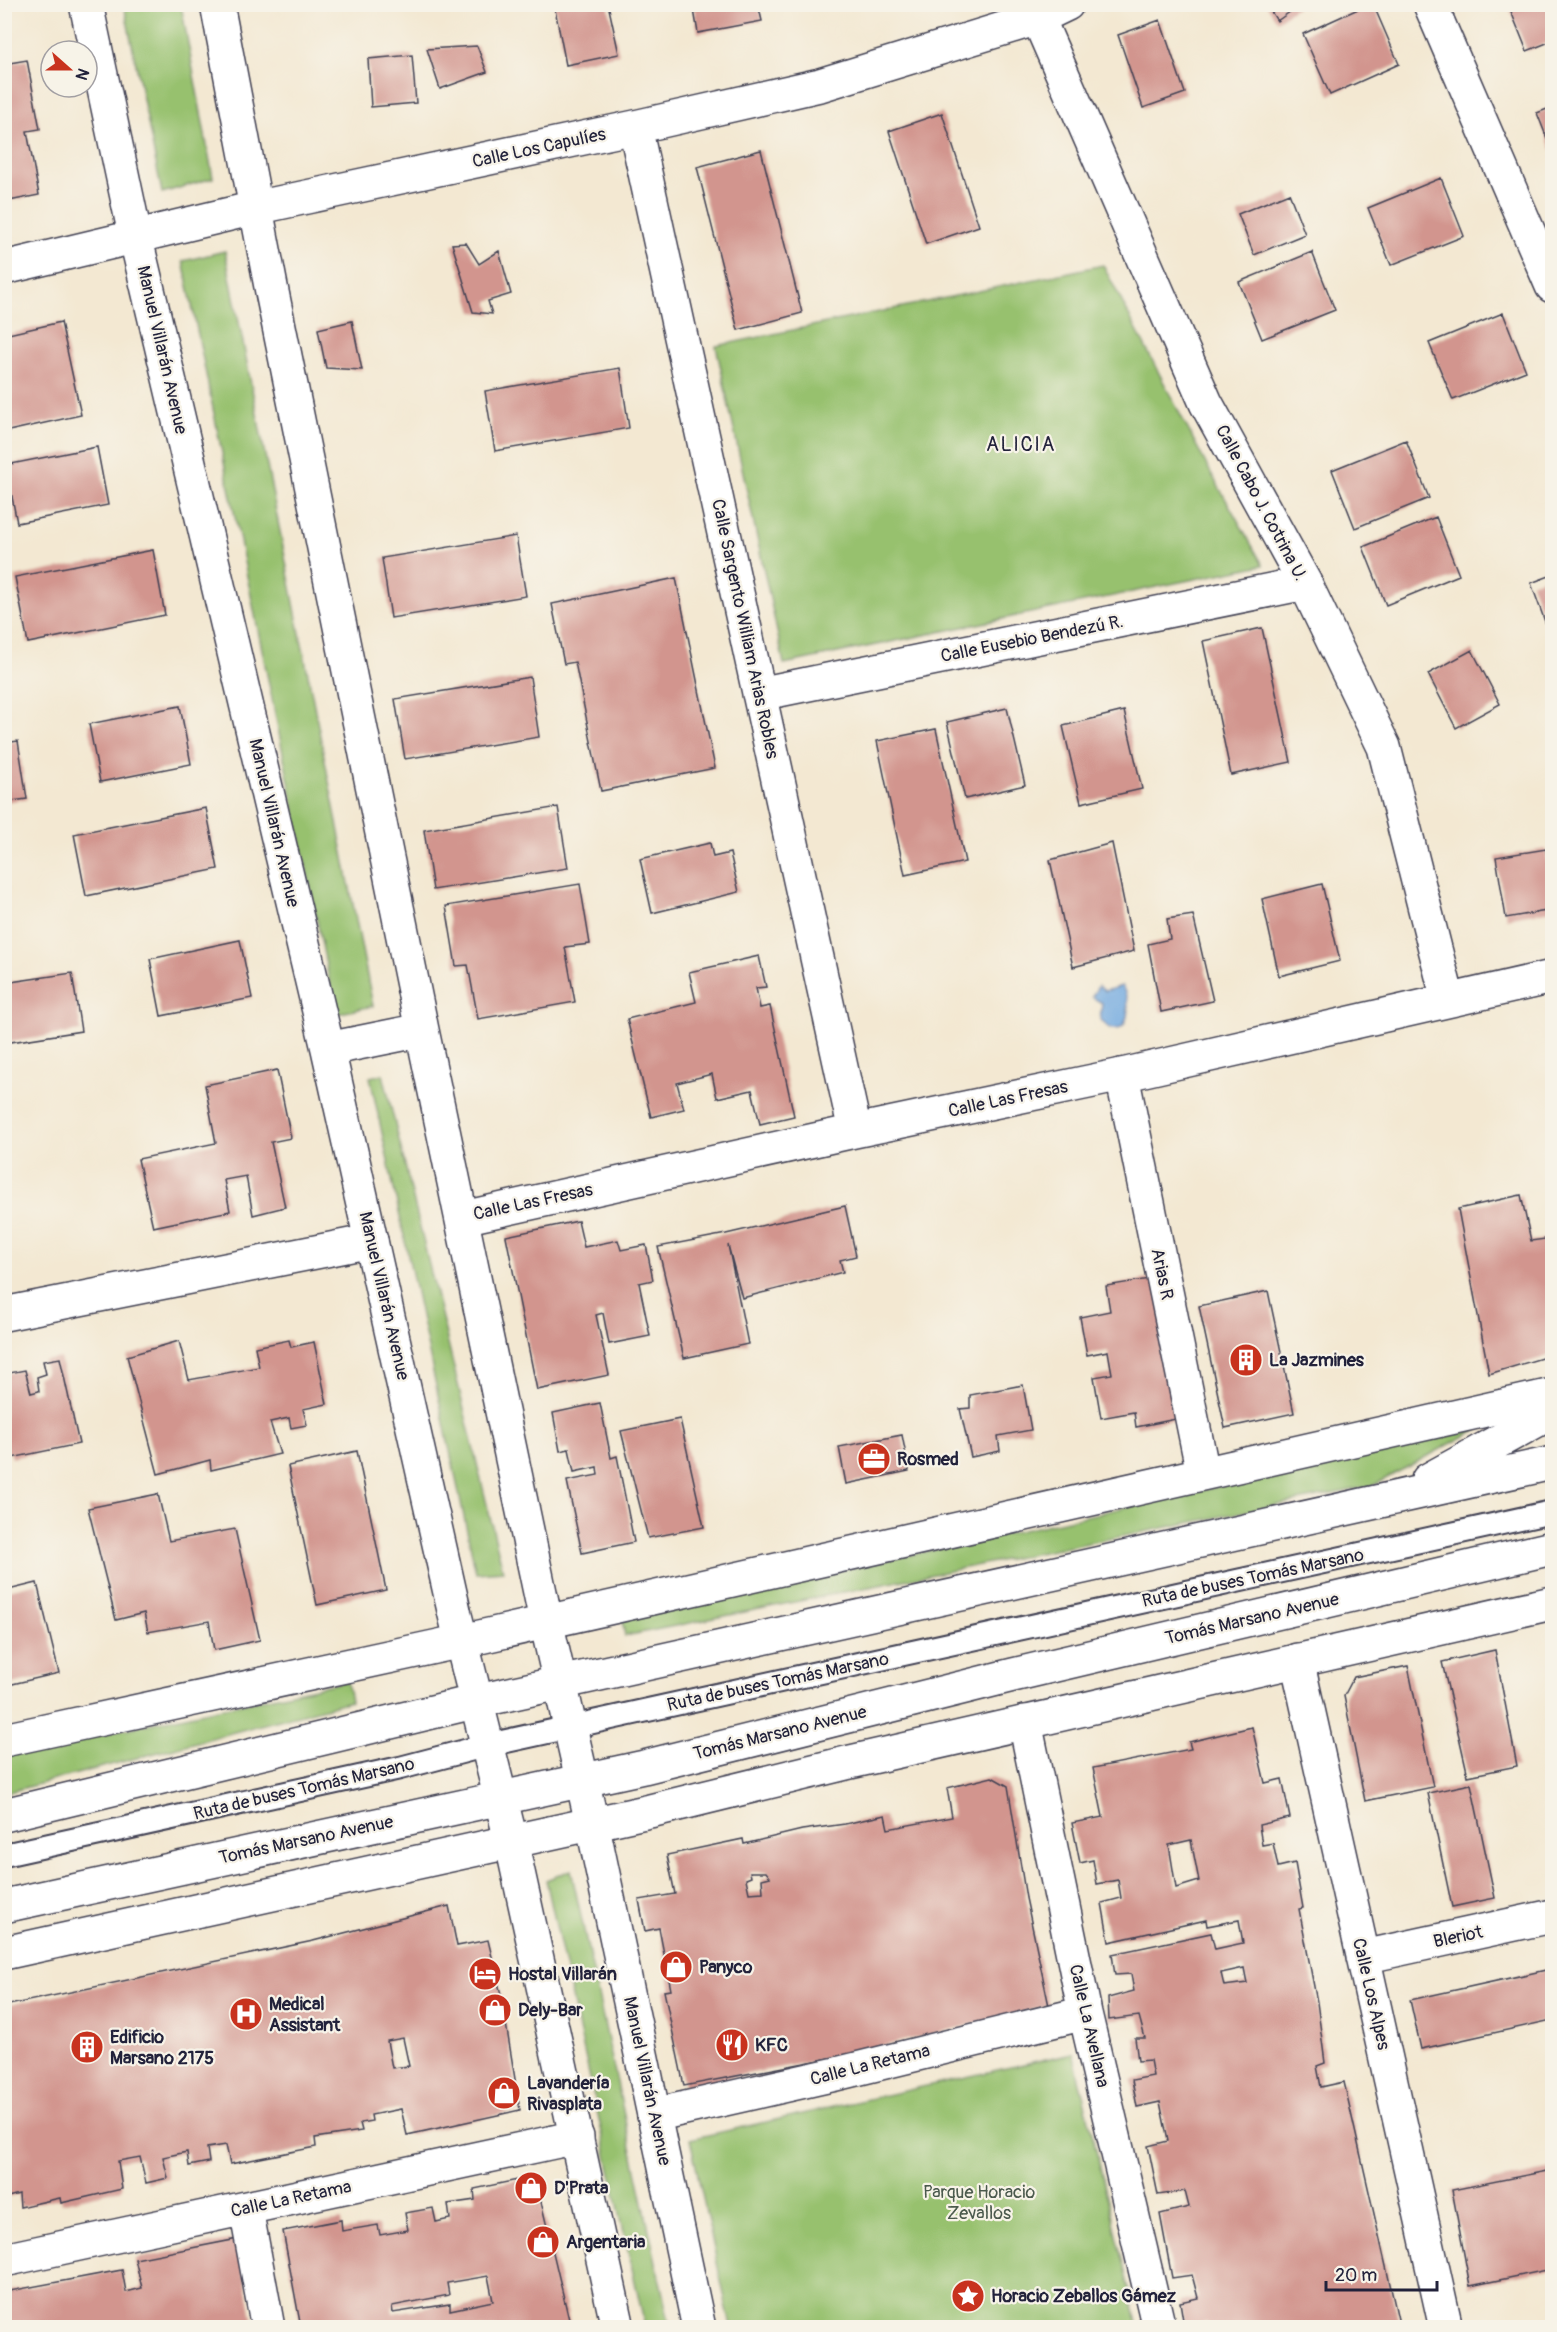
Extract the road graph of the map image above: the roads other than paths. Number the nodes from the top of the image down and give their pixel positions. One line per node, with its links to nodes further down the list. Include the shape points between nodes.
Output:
1 (86, 4): 7 (street, Manuel Villarán Avenue)
2 (217, 4): 6 (street)
3 (1430, 4): 9 (street)
4 (1052, 11): 5 (street, Calle Los Capulíes, via 820,85); 10 (street, Calle Cabo J. Cotrina U., via 1206,403)
5 (635, 127): 6 (street, Calle Los Capulíes); 11 (street, Calle Sargento William Arias Robles)
6 (255, 208): 7 (street, Calle Los Capulíes); 14 (street)
7 (135, 235): 8 (street, Calle Los Capulíes); 15 (street, Manuel Villarán Avenue)
8 (4, 268)
9 (1552, 286)
10 (1305, 583): 11 (street, Calle Eusebio Bendezú R.); 13 (street, Calle Cabo J. Cotrina U., via 1384,747)
11 (759, 694): 17 (street, Calle Sargento William Arias Robles)
12 (1552, 977): 13 (street, Calle Las Fresas)
13 (1448, 1000): 16 (street, Calle Las Fresas)
14 (422, 1030): 15 (street); 18 (street)
15 (328, 1049): 19 (street, Manuel Villarán Avenue)
16 (1122, 1075): 17 (street, Calle Las Fresas); 24 (street, Arias R)
17 (855, 1131): 18 (street, Calle Las Fresas)
18 (463, 1218): 29 (street)
19 (371, 1241): 20 (street); 30 (street, Manuel Villarán Avenue)
20 (4, 1314)
21 (1552, 1395): 24 (street)
22 (1552, 1412): 25 (street)
23 (1552, 1463): 25 (street)
24 (1203, 1473): 29 (street)
25 (1395, 1498): 32 (street)
26 (1552, 1512): 35 (lane, Ruta de buses Tomás Marsano)
27 (1552, 1548): 38 (street, Tomás Marsano Avenue)
28 (1552, 1603): 31 (street)
29 (546, 1622): 30 (street); 32 (street, Manuel Villarán Avenue)
30 (462, 1641): 33 (street, Manuel Villarán Avenue); 36 (street)
31 (1296, 1660): 34 (street); 47 (street, Calle Los Alpes)
32 (560, 1683): 33 (street); 35 (street, Manuel Villarán Avenue)
33 (478, 1701): 37 (street, Manuel Villarán Avenue); 40 (street)
34 (1024, 1722): 41 (street); 48 (street, Calle La Avellana)
35 (570, 1728): 37 (lane, Ruta de buses Tomás Marsano); 38 (street, Manuel Villarán Avenue)
36 (4, 1740)
37 (488, 1745): 39 (street); 43 (lane, Ruta de buses Tomás Marsano)
38 (582, 1780): 39 (street, Tomás Marsano Avenue); 41 (street, Manuel Villarán Avenue)
39 (501, 1797): 42 (street); 44 (street, Tomás Marsano Avenue)
40 (5, 1815)
41 (592, 1822): 42 (street); 49 (street, Manuel Villarán Avenue)
42 (511, 1840): 46 (street); 50 (street)
43 (4, 1855)
44 (4, 1906)
45 (1552, 1916): 47 (street, Bleriot)
46 (4, 1953)
47 (1363, 1957): 57 (street, Calle Los Alpes)
48 (1085, 2013): 49 (street, Calle La Retama); 56 (street, Calle La Avellana)
49 (654, 2115): 55 (street, Manuel Villarán Avenue)
50 (577, 2137): 51 (street, Calle La Retama); 54 (street)
51 (246, 2209): 52 (street, Calle La Retama); 53 (street)
52 (4, 2260)
53 (268, 2328)
54 (618, 2328)
55 (699, 2328)
56 (1159, 2328)
57 (1446, 2328)

